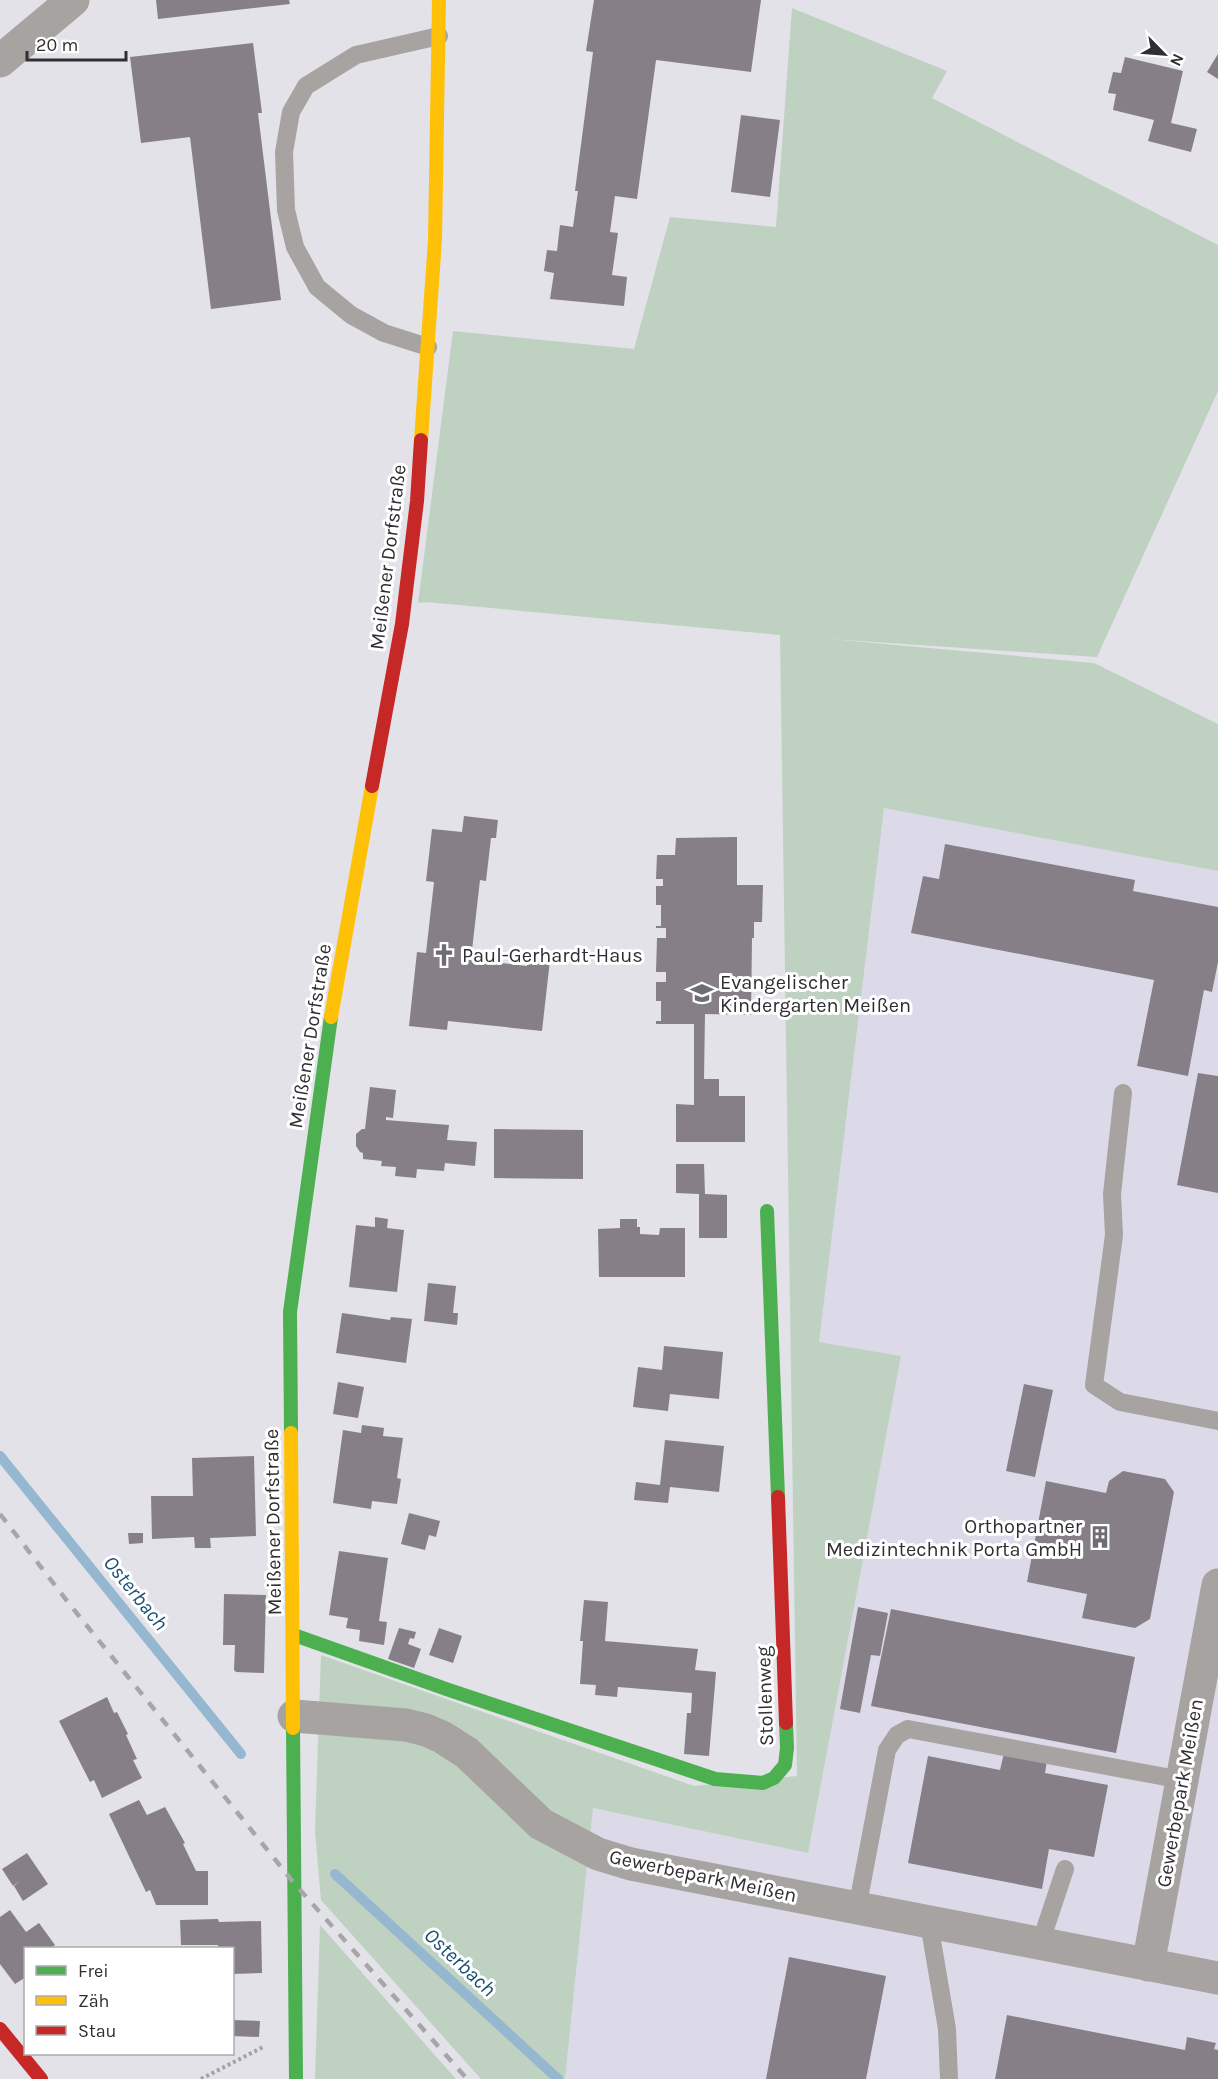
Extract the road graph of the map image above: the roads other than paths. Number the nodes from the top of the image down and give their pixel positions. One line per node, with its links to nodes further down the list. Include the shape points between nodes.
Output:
1 (73, 0): 4 (street)
2 (440, 1): 3 (street, Meißener Dorfstraße)
3 (439, 36): 5 (street, Meißener Dorfstraße, via 435,240); 5 (lane, via 356,55 306,86 291,112 284,152 286,210 295,247 317,287 351,315 384,333)
4 (0, 62)
5 (428, 347): 10 (street, Meißener Dorfstraße, via 417,501 402,624 335,987 290,1312)
6 (1124, 1093): 8 (lane, via 1112,1194 1114,1235 1094,1385 1120,1401)
7 (767, 1211): 10 (street, Stollenweg, via 787,1748 785,1765 774,1778 763,1783 715,1779)
8 (1218, 1420)
9 (1218, 1585): 12 (street, Gewerbepark Meißen)
10 (294, 1635): 11 (street, Meißener Dorfstraße)
11 (294, 1716): 14 (street, Gewerbepark Meißen, via 406,1725 442,1737 467,1753 541,1824 598,1854); 21 (street, Meißener Dorfstraße)
12 (1182, 1780): 14 (lane, via 908,1729 897,1735 887,1750); 17 (street, Gewerbepark Meißen)
13 (1065, 1869): 16 (lane)
14 (857, 1909): 15 (street, Gewerbepark Meißen)
15 (929, 1923): 16 (street, Gewerbepark Meißen); 22 (lane, via 947,2029)
16 (1040, 1944): 17 (street, Gewerbepark Meißen)
17 (1148, 1965): 18 (street, Gewerbepark Meißen)
18 (1218, 1978)
19 (0, 2029): 20 (street)
20 (41, 2079)
21 (296, 2079)
22 (949, 2079)

